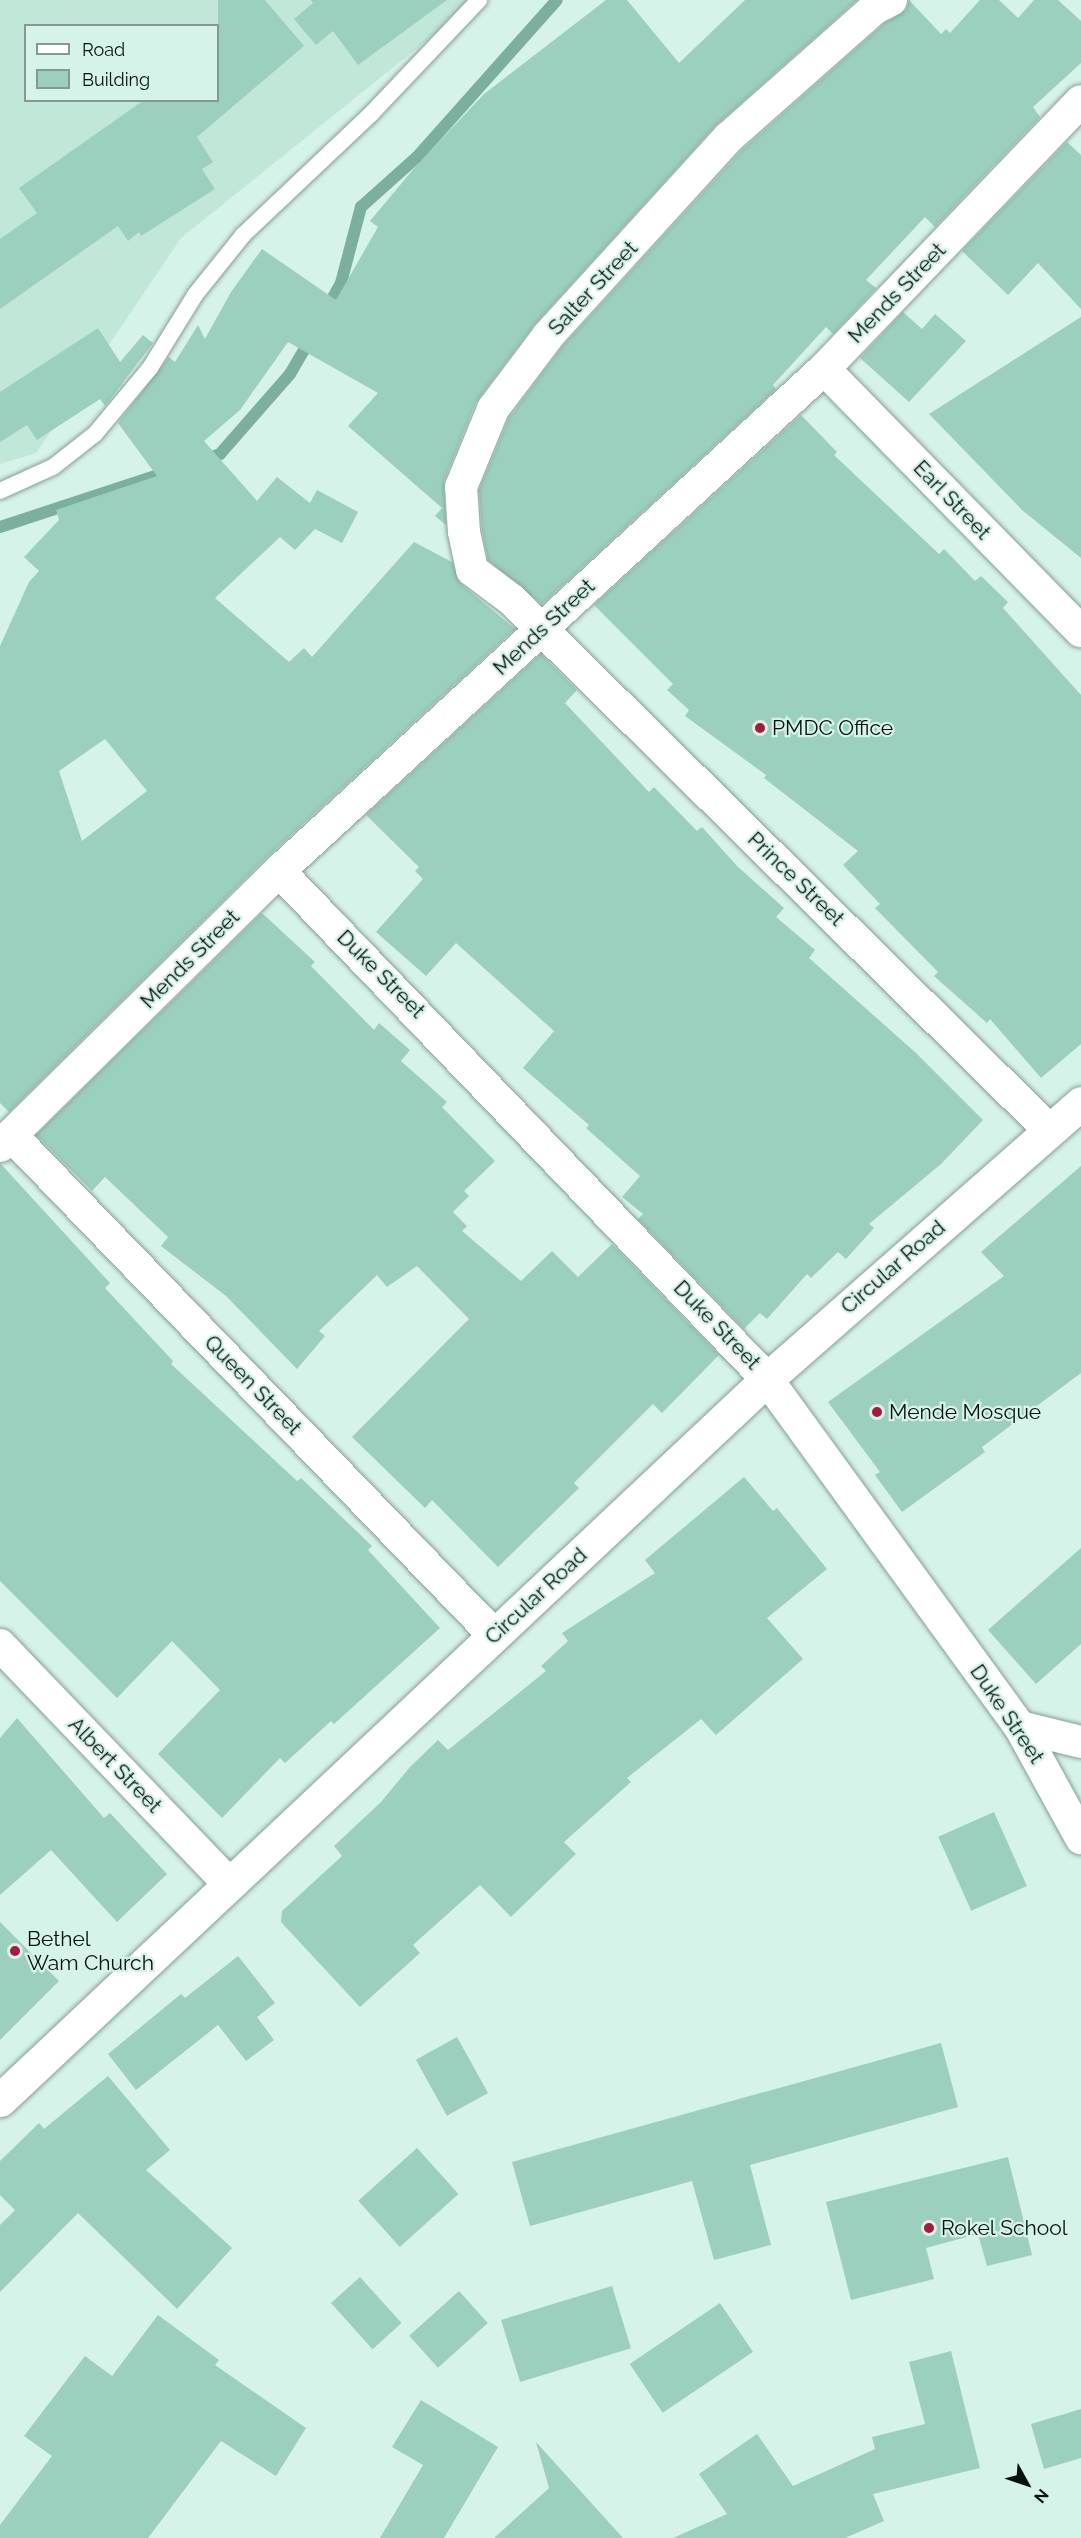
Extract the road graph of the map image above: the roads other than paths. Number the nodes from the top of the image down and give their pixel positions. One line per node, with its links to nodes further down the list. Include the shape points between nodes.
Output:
1 (479, 0): 5 (lane, via 371,114 243,235 195,295 150,368 95,434 53,467)
2 (891, 0): 6 (street, Salter Street, via 875,8 728,138 548,336 493,409 461,487 472,570 512,600)
3 (1081, 101): 4 (street, Mends Street)
4 (824, 369): 6 (street, Mends Street); 7 (street, Earl Street)
5 (0, 491)
6 (541, 630): 8 (street, Mends Street); 10 (street, Prince Street)
7 (1081, 631)
8 (279, 871): 11 (street, Mends Street); 12 (street, Duke Street)
9 (1081, 1102): 10 (main road, Circular Road)
10 (1048, 1130): 12 (main road, Circular Road)
11 (6, 1141): 13 (street, Queen Street)
12 (768, 1378): 13 (main road, Circular Road); 15 (street, Duke Street)
13 (494, 1635): 18 (main road, Circular Road)
14 (0, 1645): 18 (street, Albert Street)
15 (1020, 1727): 16 (street); 17 (street, Duke Street)
16 (1081, 1742)
17 (1081, 1838)
18 (230, 1885): 19 (main road, Circular Road)
19 (0, 2100)

